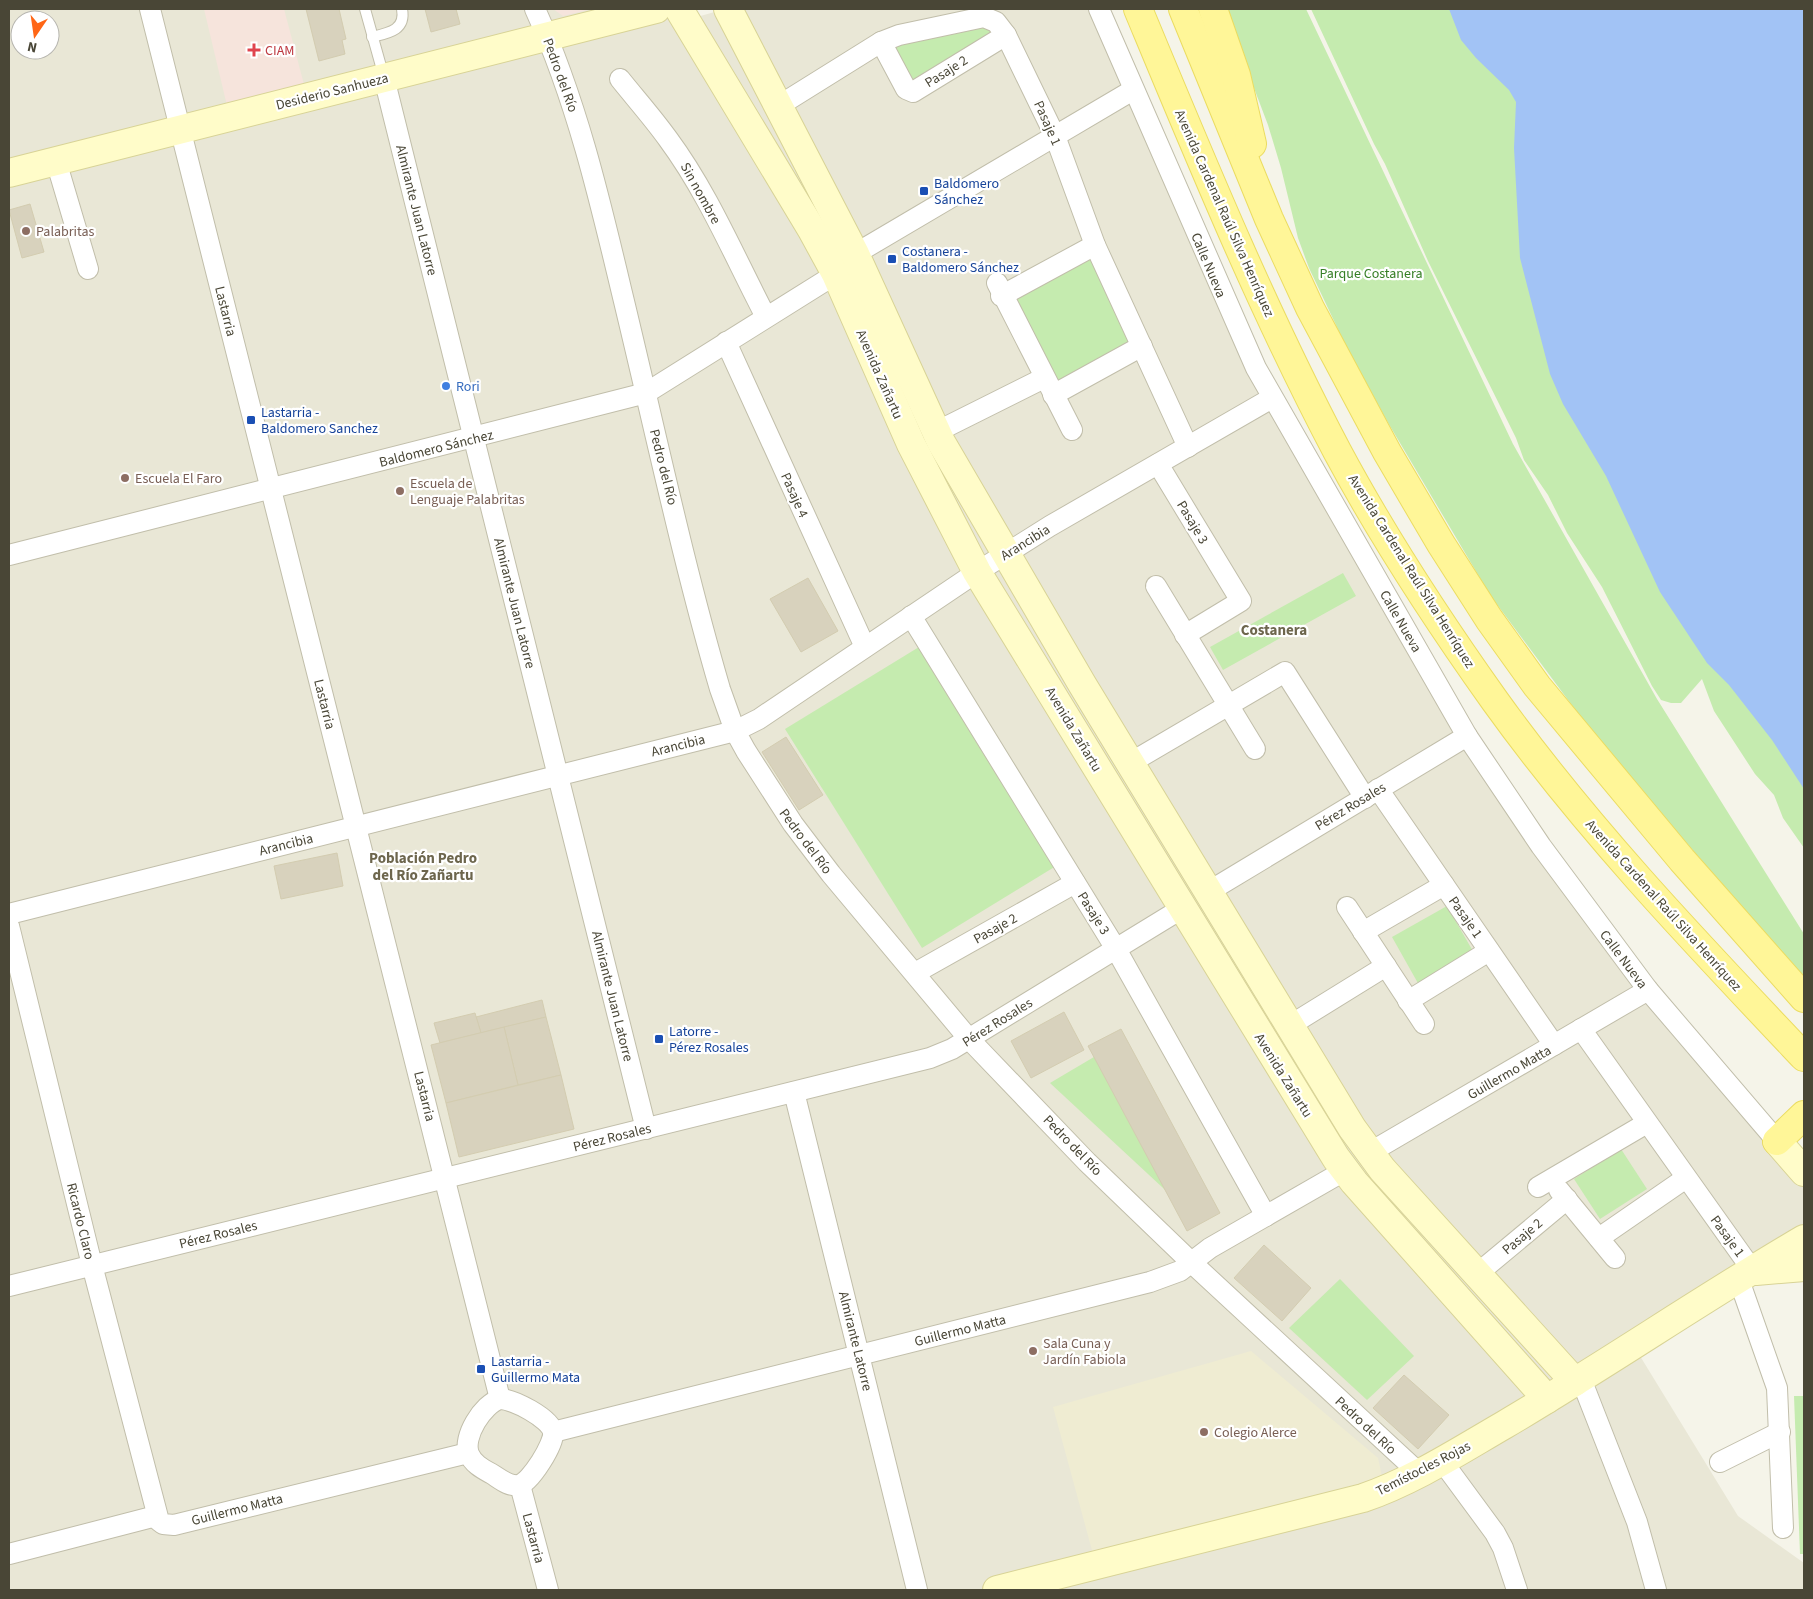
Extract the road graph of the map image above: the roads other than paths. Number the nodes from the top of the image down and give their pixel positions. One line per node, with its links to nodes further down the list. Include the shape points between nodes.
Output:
1 (150, 9): 20 (street, Lastarria)
2 (365, 9): 14 (lane)
3 (402, 9): 14 (lane, via 402,22 396,29)
4 (534, 9): 12 (street, Pedro del Río)
5 (656, 9): 12 (street, Desiderio Sanhueza)
6 (678, 9): 28 (street, Avenida Zañartu, via 788,186)
7 (728, 9): 19 (street, Avenida Zañartu)
8 (1099, 9): 18 (street, Calle Nueva)
9 (1138, 9): 76 (main road, Avenida Cardenal Raúl Silva Henríquez, via 1216,199 1273,324 1338,453 1424,596 1496,703 1589,823)
10 (1183, 9): 24 (main road)
11 (1213, 9): 24 (main road, via 1240,90)
12 (547, 35): 16 (street, Desiderio Sanhueza); 33 (street, Pedro del Río, via 569,93 590,167)
13 (1006, 35): 15 (street, Pasaje 1, via 996,22 984,17 899,35); 15 (street, Pasaje 2, via 913,92 906,89); 21 (street, Pasaje 1)
14 (372, 37): 16 (lane)
15 (881, 42): 19 (street, Pasaje 1)
16 (384, 78): 20 (street, Desiderio Sanhueza); 37 (street, Almirante Juan Latorre)
17 (620, 79): 29 (street, Sin nombre, via 682,159)
18 (1134, 90): 21 (street); 34 (street, Calle Nueva, via 1236,327)
19 (780, 105): 26 (street, Avenida Zañartu)
20 (180, 130): 22 (street, Desiderio Sanhueza); 40 (street, Lastarria)
21 (1055, 136): 25 (street, Pasaje 1); 26 (street)
22 (56, 161): 23 (street, Desiderio Sanhueza); 27 (street)
23 (9, 173)
24 (1268, 219): 69 (main road, via 1349,383 1436,535 1489,619 1537,686 1587,747)
25 (1095, 245): 31 (street, Pasaje 1); 32 (street, via 999,290)
26 (855, 254): 36 (street, Avenida Zañartu)
27 (88, 269)
28 (836, 274): 29 (street, Baldomero Sánchez); 43 (street, Avenida Zañartu, via 911,444)
29 (766, 317): 30 (street, Baldomero Sánchez)
30 (726, 342): 33 (street, Baldomero Sánchez); 47 (street, Pasaje 4)
31 (1142, 346): 32 (street); 38 (street, Pasaje 1)
32 (1049, 386): 35 (street); 36 (street)
33 (646, 393): 37 (street, Baldomero Sánchez); 49 (street, Pedro del Río, via 712,663)
34 (1272, 398): 38 (street, Arancibia); 50 (street, Calle Nueva)
35 (1072, 430)
36 (936, 432): 41 (street, Avenida Zañartu)
37 (474, 438): 40 (street, Baldomero Sánchez); 53 (street, Almirante Juan Latorre)
38 (1188, 447): 39 (street, Arancibia)
39 (1158, 464): 41 (street, Arancibia); 46 (street, Pasaje 3, via 1241,601)
40 (271, 490): 42 (street, Baldomero Sánchez); 55 (street, Lastarria)
41 (1006, 554): 43 (street, Arancibia); 52 (street, Avenida Zañartu)
42 (9, 555)
43 (977, 572): 45 (street, Arancibia); 60 (street, Avenida Zañartu, via 1055,696)
44 (1156, 586): 46 (street)
45 (912, 616): 47 (street, Arancibia); 56 (street, Pasaje 3)
46 (1185, 635): 48 (street)
47 (865, 647): 49 (street, Arancibia, via 759,719)
48 (1228, 705): 51 (street); 52 (street); 54 (street, Pasaje 1, via 1285,672)
49 (735, 731): 53 (street, Arancibia); 67 (street, Pedro del Río, via 758,773 797,830)
50 (1467, 736): 54 (street, Pérez Rosales); 68 (street, Calle Nueva, via 1540,846)
51 (1255, 749)
52 (1130, 763): 58 (street, Avenida Zañartu)
53 (558, 776): 55 (street, Arancibia); 80 (street, Almirante Juan Latorre)
54 (1372, 793): 57 (street, Pasaje 1); 58 (street, Pérez Rosales)
55 (357, 827): 61 (street, Arancibia); 85 (street, Lastarria)
56 (1075, 883): 64 (street, Pasaje 3); 67 (street, Pasaje 2)
57 (1444, 884): 63 (street); 65 (street, Pasaje 1)
58 (1208, 892): 72 (street, Avenida Zañartu)
59 (1347, 907): 63 (street)
60 (1181, 909): 64 (street, Pérez Rosales); 83 (street, Avenida Zañartu)
61 (9, 914)
62 (9, 926): 93 (street, Ricardo Claro)
63 (1363, 932): 66 (street)
64 (1116, 949): 74 (street, Pérez Rosales); 88 (street, Pasaje 3)
65 (1489, 951): 70 (street); 75 (street, Pasaje 1)
66 (1386, 966): 70 (street); 72 (street)
67 (915, 973): 74 (street, Pedro del Río)
68 (1648, 990): 73 (street, Guillermo Matta); 81 (street, Calle Nueva)
69 (1804, 998)
70 (1408, 1001): 71 (street)
71 (1424, 1024)
72 (1290, 1026): 82 (street, Avenida Zañartu)
73 (1581, 1029): 75 (street, Guillermo Matta); 79 (street, Pasaje 1)
74 (969, 1039): 77 (street, Pérez Rosales, via 930,1058); 92 (street, Pedro del Río)
75 (1554, 1045): 82 (street, Guillermo Matta)
76 (1804, 1057)
77 (794, 1092): 80 (street, Pérez Rosales); 98 (street, Almirante Latorre)
78 (1804, 1115): 81 (main road)
79 (1647, 1123): 86 (street, Pasaje 1); 87 (street, via 1545,1184)
80 (646, 1129): 85 (street, Pérez Rosales)
81 (1777, 1140): 84 (street, Calle Nueva)
82 (1370, 1153): 95 (street, Avenida Zañartu)
83 (1344, 1171): 88 (street, Guillermo Matta); 101 (street, Avenida Zañartu)
84 (1804, 1172)
85 (445, 1178): 93 (street, Pérez Rosales); 100 (street, Lastarria)
86 (1686, 1178): 89 (street); 96 (street, Pasaje 1)
87 (1567, 1199): 89 (street); 95 (street, Pasaje 2)
88 (1266, 1216): 92 (street, Guillermo Matta, via 1210,1248)
89 (1600, 1238): 91 (street)
90 (1804, 1239): 96 (street, Temístocles Rojas)
91 (1615, 1258)
92 (1192, 1263): 98 (street, Guillermo Matta, via 1150,1282); 106 (street, Pedro del Río)
93 (92, 1265): 97 (street, Pérez Rosales); 108 (street, Ricardo Claro)
94 (1804, 1267): 96 (street, Temístocles Rojas)
95 (1476, 1274): 99 (street, Avenida Zañartu)
96 (1746, 1276): 99 (street, Temístocles Rojas); 103 (street, Pasaje 1, via 1778,1395)
97 (9, 1286)
98 (859, 1355): 102 (street, Guillermo Matta); 112 (street, Almirante Latorre)
99 (1578, 1380): 101 (street, Temístocles Rojas); 115 (street, via 1637,1522)
100 (500, 1399): 102 (street, via 513,1401 547,1421); 104 (street, via 487,1406 468,1436)
101 (1547, 1399): 106 (street, Temístocles Rojas)
102 (553, 1432): 107 (street, via 551,1444 531,1477)
103 (1780, 1432): 105 (street); 109 (street, Pasaje 1)
104 (468, 1453): 107 (street, via 478,1466 506,1483); 108 (street, Guillermo Matta, via 174,1525 163,1524)
105 (1720, 1462)
106 (1430, 1467): 113 (street, Temístocles Rojas, via 1363,1498); 114 (street, Pedro del Río, via 1495,1534)
107 (520, 1485): 111 (street, Lastarria)
108 (156, 1516): 110 (street)
109 (1783, 1528)
110 (9, 1554)
111 (548, 1590)
112 (917, 1590)
113 (998, 1590)
114 (1517, 1590)
115 (1656, 1590)

